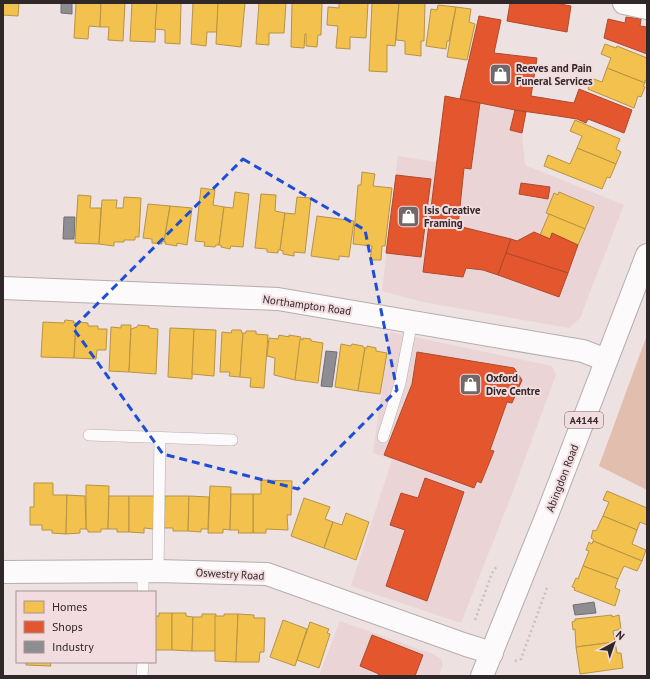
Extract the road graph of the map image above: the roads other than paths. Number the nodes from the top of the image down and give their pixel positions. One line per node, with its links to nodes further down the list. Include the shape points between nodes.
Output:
1 (624, 3): 2 (street)
2 (647, 8)
3 (647, 255): 6 (street, Abingdon Road / A4144)
4 (3, 288): 5 (street, Northampton Road, via 278,298)
5 (412, 321): 6 (street, Northampton Road, via 583,350); 8 (lane, via 400,383)
6 (606, 360): 14 (street, Abingdon Road / A4144)
7 (89, 435): 9 (lane)
8 (383, 437)
9 (160, 438): 10 (lane); 11 (lane)
10 (232, 440)
11 (150, 571): 12 (street, Oswestry Road); 13 (lane); 14 (street, Oswestry Road, via 267,574)
12 (3, 572)
13 (143, 591)
14 (492, 653): 17 (street, Abingdon Road / A4144)
15 (142, 663): 16 (lane)
16 (142, 676)
17 (482, 676)

